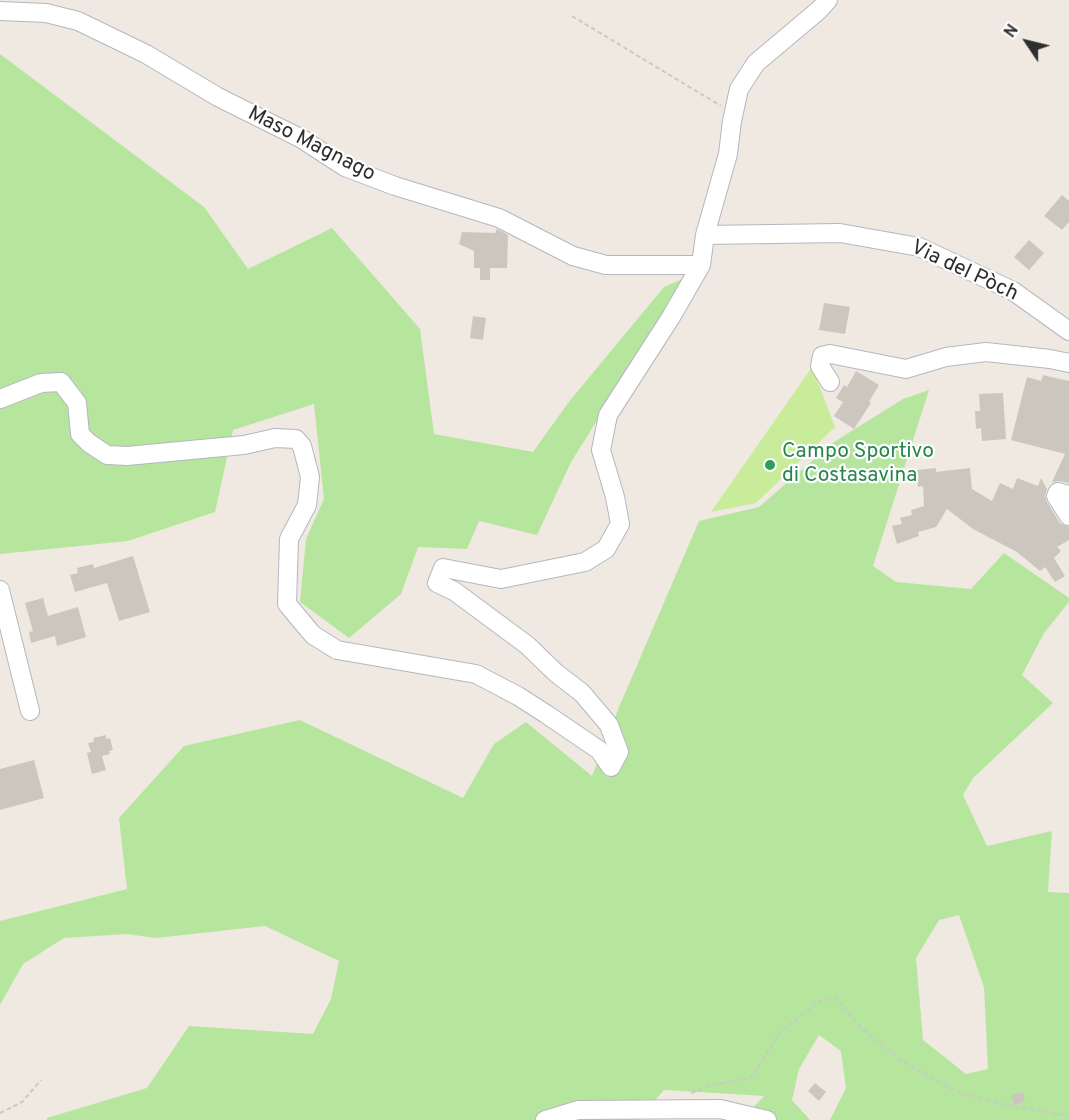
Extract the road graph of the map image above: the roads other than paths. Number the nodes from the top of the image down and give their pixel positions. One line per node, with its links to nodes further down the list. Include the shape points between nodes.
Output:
1 (828, 0): 3 (street, via 756,63 740,89 728,154)
2 (0, 11): 4 (street, Maso Magnago, via 46,13 78,21 302,139 345,167 499,218 573,256 606,265)
3 (705, 235): 4 (street); 5 (street, Via del Pòch, via 840,233 919,247 1013,291)
4 (701, 265): 8 (street, via 608,415 601,450 620,524 606,549 585,562 501,579 443,568 437,583 454,591 527,645 582,693 609,725 619,752 611,766 598,750 546,714 476,674 337,650 313,635 287,604 289,539 307,505 310,477 302,446 296,440 275,438 244,445 107,455 80,434 77,403 62,382 41,383)
5 (1069, 331)
6 (1069, 363): 7 (street, via 986,352 946,357 906,369 830,354 822,356 820,366)
7 (830, 382)
8 (0, 399)
9 (1069, 495): 10 (street, via 1058,492 1056,496)
10 (1069, 516)
11 (0, 590): 12 (street)
12 (30, 711)
13 (545, 1120): 14 (street, via 578,1110 709,1109)
14 (767, 1120)

